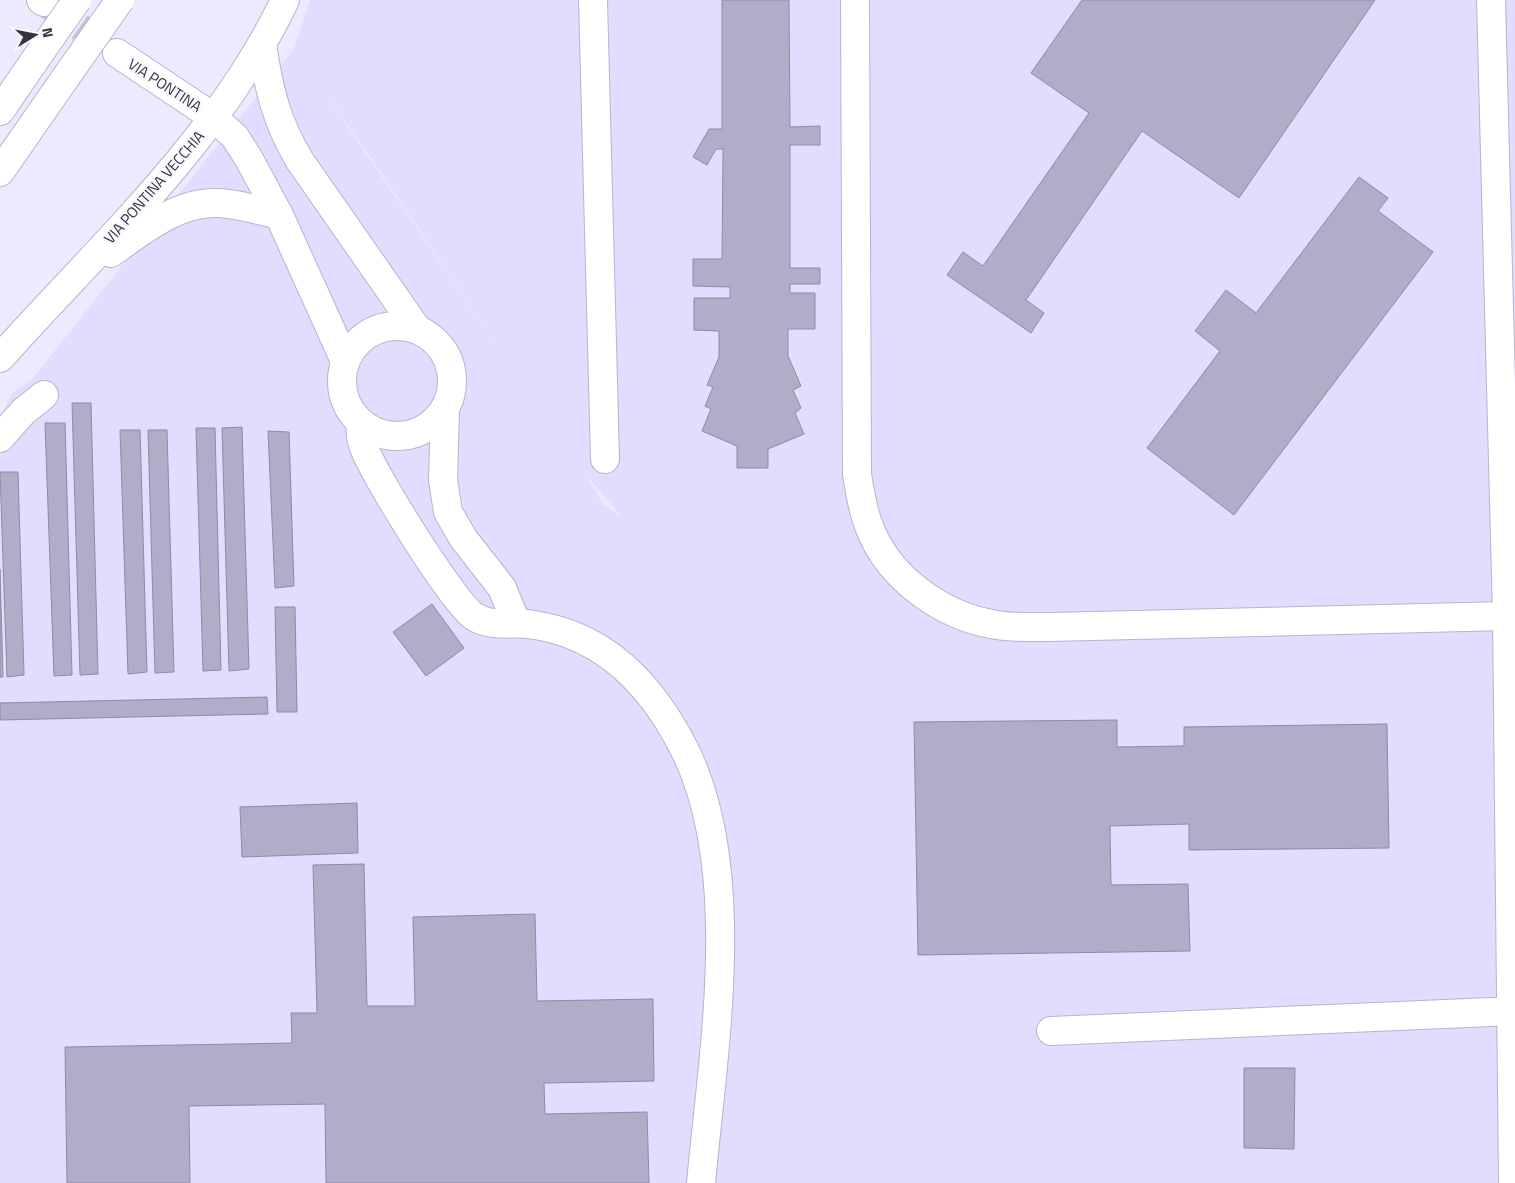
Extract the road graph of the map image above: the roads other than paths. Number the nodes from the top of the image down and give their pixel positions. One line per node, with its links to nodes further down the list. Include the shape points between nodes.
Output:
1 (77, 0): 9 (main road, bridge)
2 (120, 0): 11 (main road, bridge)
3 (285, 0): 7 (main road, VIA PONTINA VECCHIA)
4 (593, 0): 21 (main road)
5 (855, 0): 22 (main road, via 857,474 870,528 885,556 901,575 944,609 996,625 1050,627)
6 (1491, 0): 22 (main road)
7 (262, 44): 10 (main road, VIA PONTINA VECCHIA); 14 (main road, via 270,94 286,136)
8 (117, 53): 10 (main road, VIA PONTINA)
9 (0, 112)
10 (214, 117): 12 (main road, VIA PONTINA, via 244,150); 13 (main road, VIA PONTINA VECCHIA, via 163,180)
11 (0, 172)
12 (279, 216): 13 (main road, via 218,203 183,209 163,218); 16 (main road, VIA PONTINA)
13 (69, 283): 15 (main road, VIA PONTINA VECCHIA)
14 (417, 329): 16 (main road, via 403,325 374,330 352,348); 18 (main road, via 438,342 450,363 453,388)
15 (0, 358)
16 (346, 361): 19 (main road, via 342,388 347,404)
17 (44, 395): 20 (main road, via 18,416)
18 (445, 410): 19 (main road, via 421,432 405,436 389,436); 23 (main road, via 442,480 448,512 463,538 502,588)
19 (360, 422): 23 (main road, via 362,444 378,479 460,602 473,616 486,622 500,625)
20 (0, 438)
21 (605, 459)
22 (1507, 616): 24 (main road)
23 (516, 622): 26 (main road, via 558,629 593,643 630,672 662,712 696,776 713,846 720,938 720,971)
24 (1512, 1011): 25 (main road); 27 (main road)
25 (1051, 1031)
26 (701, 1183)
27 (1513, 1183)

